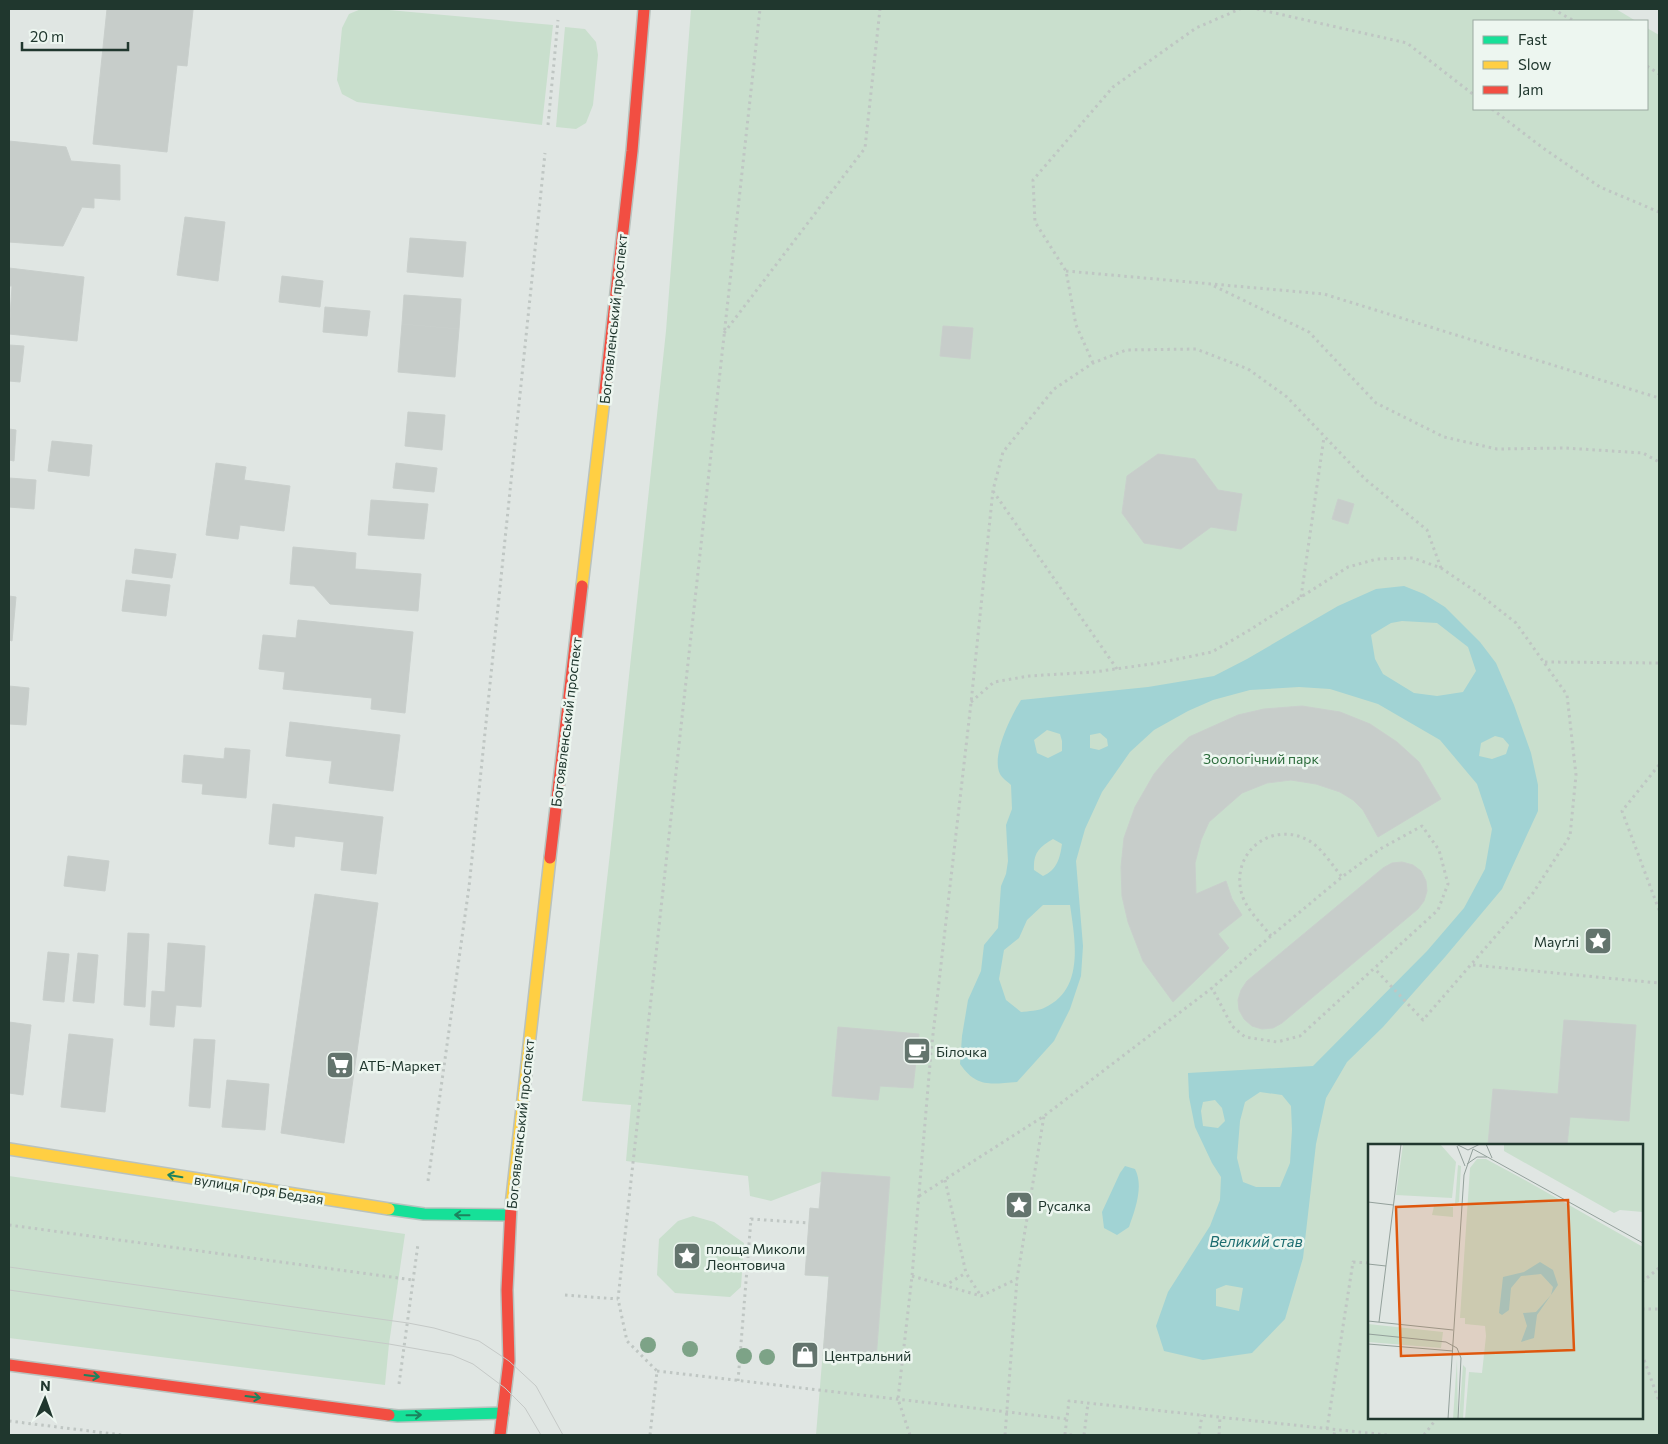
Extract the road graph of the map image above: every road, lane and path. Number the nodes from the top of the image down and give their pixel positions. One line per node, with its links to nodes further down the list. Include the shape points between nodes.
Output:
1 (644, 9): 45 (main road, Богоявленський проспект, via 631,160)
2 (760, 9): 18 (path)
3 (880, 9): 18 (path, via 865,148)
4 (1240, 9): 16 (path, via 1196,28 1113,87 1033,180 1035,222)
5 (1258, 9): 11 (path, via 1407,43)
6 (1553, 9): 8 (path)
7 (558, 20): 13 (path)
8 (1572, 20)
9 (1648, 67): 10 (path)
10 (1659, 74)
11 (1473, 94)
12 (1493, 110): 15 (path, via 1600,187)
13 (548, 125)
14 (545, 154): 43 (path, via 469,887)
15 (1659, 212)
16 (1066, 271): 17 (path); 19 (path, via 1076,325)
17 (1211, 284): 20 (path, via 1324,294); 22 (path, via 1309,332 1376,403 1444,437 1497,449 1564,448 1643,453)
18 (724, 334): 59 (path)
19 (1093, 363): 21 (path, via 1126,350 1196,349 1248,369 1287,397); 23 (path, via 1054,389 1003,452)
20 (1659, 398)
21 (1324, 436): 24 (path, via 1365,479 1427,530); 25 (path)
22 (1659, 462)
23 (992, 490): 28 (path); 29 (path)
24 (1441, 568): 25 (path, via 1414,558 1377,559 1348,567); 26 (path, via 1516,623)
25 (1302, 597): 28 (path, via 1212,652)
26 (1545, 662): 27 (path); 34 (path, via 1567,695 1576,775 1570,836 1533,893)
27 (1659, 663)
28 (1117, 669): 29 (path, via 994,682)
29 (970, 702): 39 (path)
30 (1659, 765): 32 (path, via 1622,811)
31 (1342, 877): 33 (path); 33 (path, via 1316,846 1295,835 1279,834 1251,848 1242,862 1239,877 1241,893); 35 (path, via 1380,849 1422,826 1439,850 1448,884 1438,910)
32 (1659, 910)
33 (1270, 936): 37 (path)
34 (1472, 965): 35 (path, via 1423,1020); 36 (path)
35 (1374, 968): 37 (path, via 1300,1036 1277,1042 1245,1037 1232,1026)
36 (1659, 983)
37 (1212, 988): 40 (path)
38 (917, 1051): 39 (path)
39 (931, 1052): 44 (path)
40 (1044, 1116): 42 (path); 53 (path)
41 (9, 1149): 45 (main road, вулиця Ігоря Бедзая, one-way to 41, via 424,1214 378,1208)
42 (945, 1180): 44 (path); 51 (path)
43 (428, 1182)
44 (919, 1196): 52 (path)
45 (510, 1215): 71 (main road, Богоявленський проспект, via 509,1361)
46 (809, 1223): 65 (path, via 751,1219)
47 (9, 1225): 54 (path)
48 (418, 1241): 54 (path)
49 (1368, 1263): 77 (path, via 1353,1262)
50 (1659, 1268): 55 (path)
51 (966, 1273): 56 (path); 58 (path)
52 (912, 1276): 56 (path); 67 (path)
53 (1017, 1279): 58 (path); 70 (path)
54 (413, 1280): 66 (path)
55 (1643, 1281)
56 (944, 1286): 58 (path)
57 (565, 1295): 59 (path)
58 (981, 1296)
59 (618, 1299): 64 (path, via 627,1341)
60 (1643, 1309): 61 (path)
61 (1659, 1309)
62 (1643, 1357): 68 (path)
63 (9, 1365): 71 (main road, one-way to 71, via 398,1416)
64 (657, 1371): 65 (path); 82 (path)
65 (738, 1381): 67 (path)
66 (399, 1388)
67 (898, 1400): 70 (path); 83 (path)
68 (1659, 1401)
69 (1088, 1403): 72 (path); 74 (path, via 1069,1401); 86 (path)
70 (1007, 1412): 74 (path); 84 (path)
71 (503, 1414): 81 (main road, Богоявленський проспект)
72 (1202, 1415): 73 (path); 87 (path)
73 (1220, 1417): 77 (path); 88 (path)
74 (1067, 1419): 85 (path, via 1065,1434)
75 (1436, 1419): 91 (path)
76 (9, 1421): 80 (path)
77 (1327, 1429): 78 (path)
78 (1335, 1430): 79 (path); 89 (path)
79 (1350, 1433): 90 (path)
80 (122, 1435)
81 (500, 1435)
82 (650, 1435)
83 (910, 1435)
84 (1005, 1435)
85 (1072, 1435)
86 (1084, 1435)
87 (1199, 1435)
88 (1218, 1435)
89 (1334, 1435)
90 (1387, 1435)
91 (1424, 1435)

